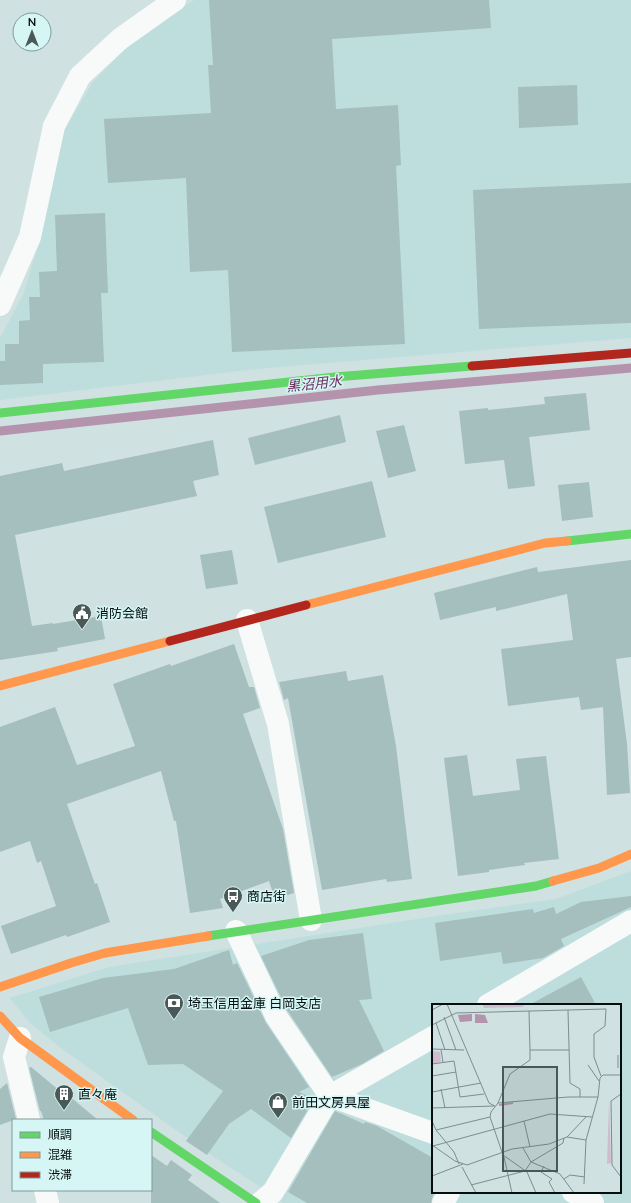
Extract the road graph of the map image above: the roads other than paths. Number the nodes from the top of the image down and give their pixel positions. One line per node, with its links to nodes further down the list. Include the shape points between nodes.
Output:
1 (175, 0): 2 (street, via 120,39 80,76 54,126 30,237)
2 (0, 305)
3 (631, 353): 4 (street, via 335,377)
4 (0, 413)
5 (631, 534): 6 (street, via 545,543)
6 (247, 620): 7 (street); 9 (street, via 278,724)
7 (0, 686)
8 (631, 854): 9 (street, via 599,868 536,886)
9 (311, 920): 11 (street)
10 (631, 921): 13 (street)
11 (236, 931): 12 (street, via 105,953); 17 (street, via 276,1016)
12 (0, 987)
13 (490, 1004)
14 (0, 1016): 15 (street)
15 (20, 1038): 18 (street, via 14,1057); 19 (street)
16 (432, 1038): 17 (street)
17 (330, 1096): 21 (street); 27 (street, via 273,1192)
18 (29, 1119)
19 (132, 1119)
20 (152, 1133): 26 (street)
21 (432, 1133)
22 (45, 1191): 25 (street)
23 (448, 1193): 28 (street)
24 (574, 1193): 29 (street)
25 (48, 1203)
26 (256, 1203)
27 (260, 1203)
28 (443, 1203)
29 (594, 1203)

